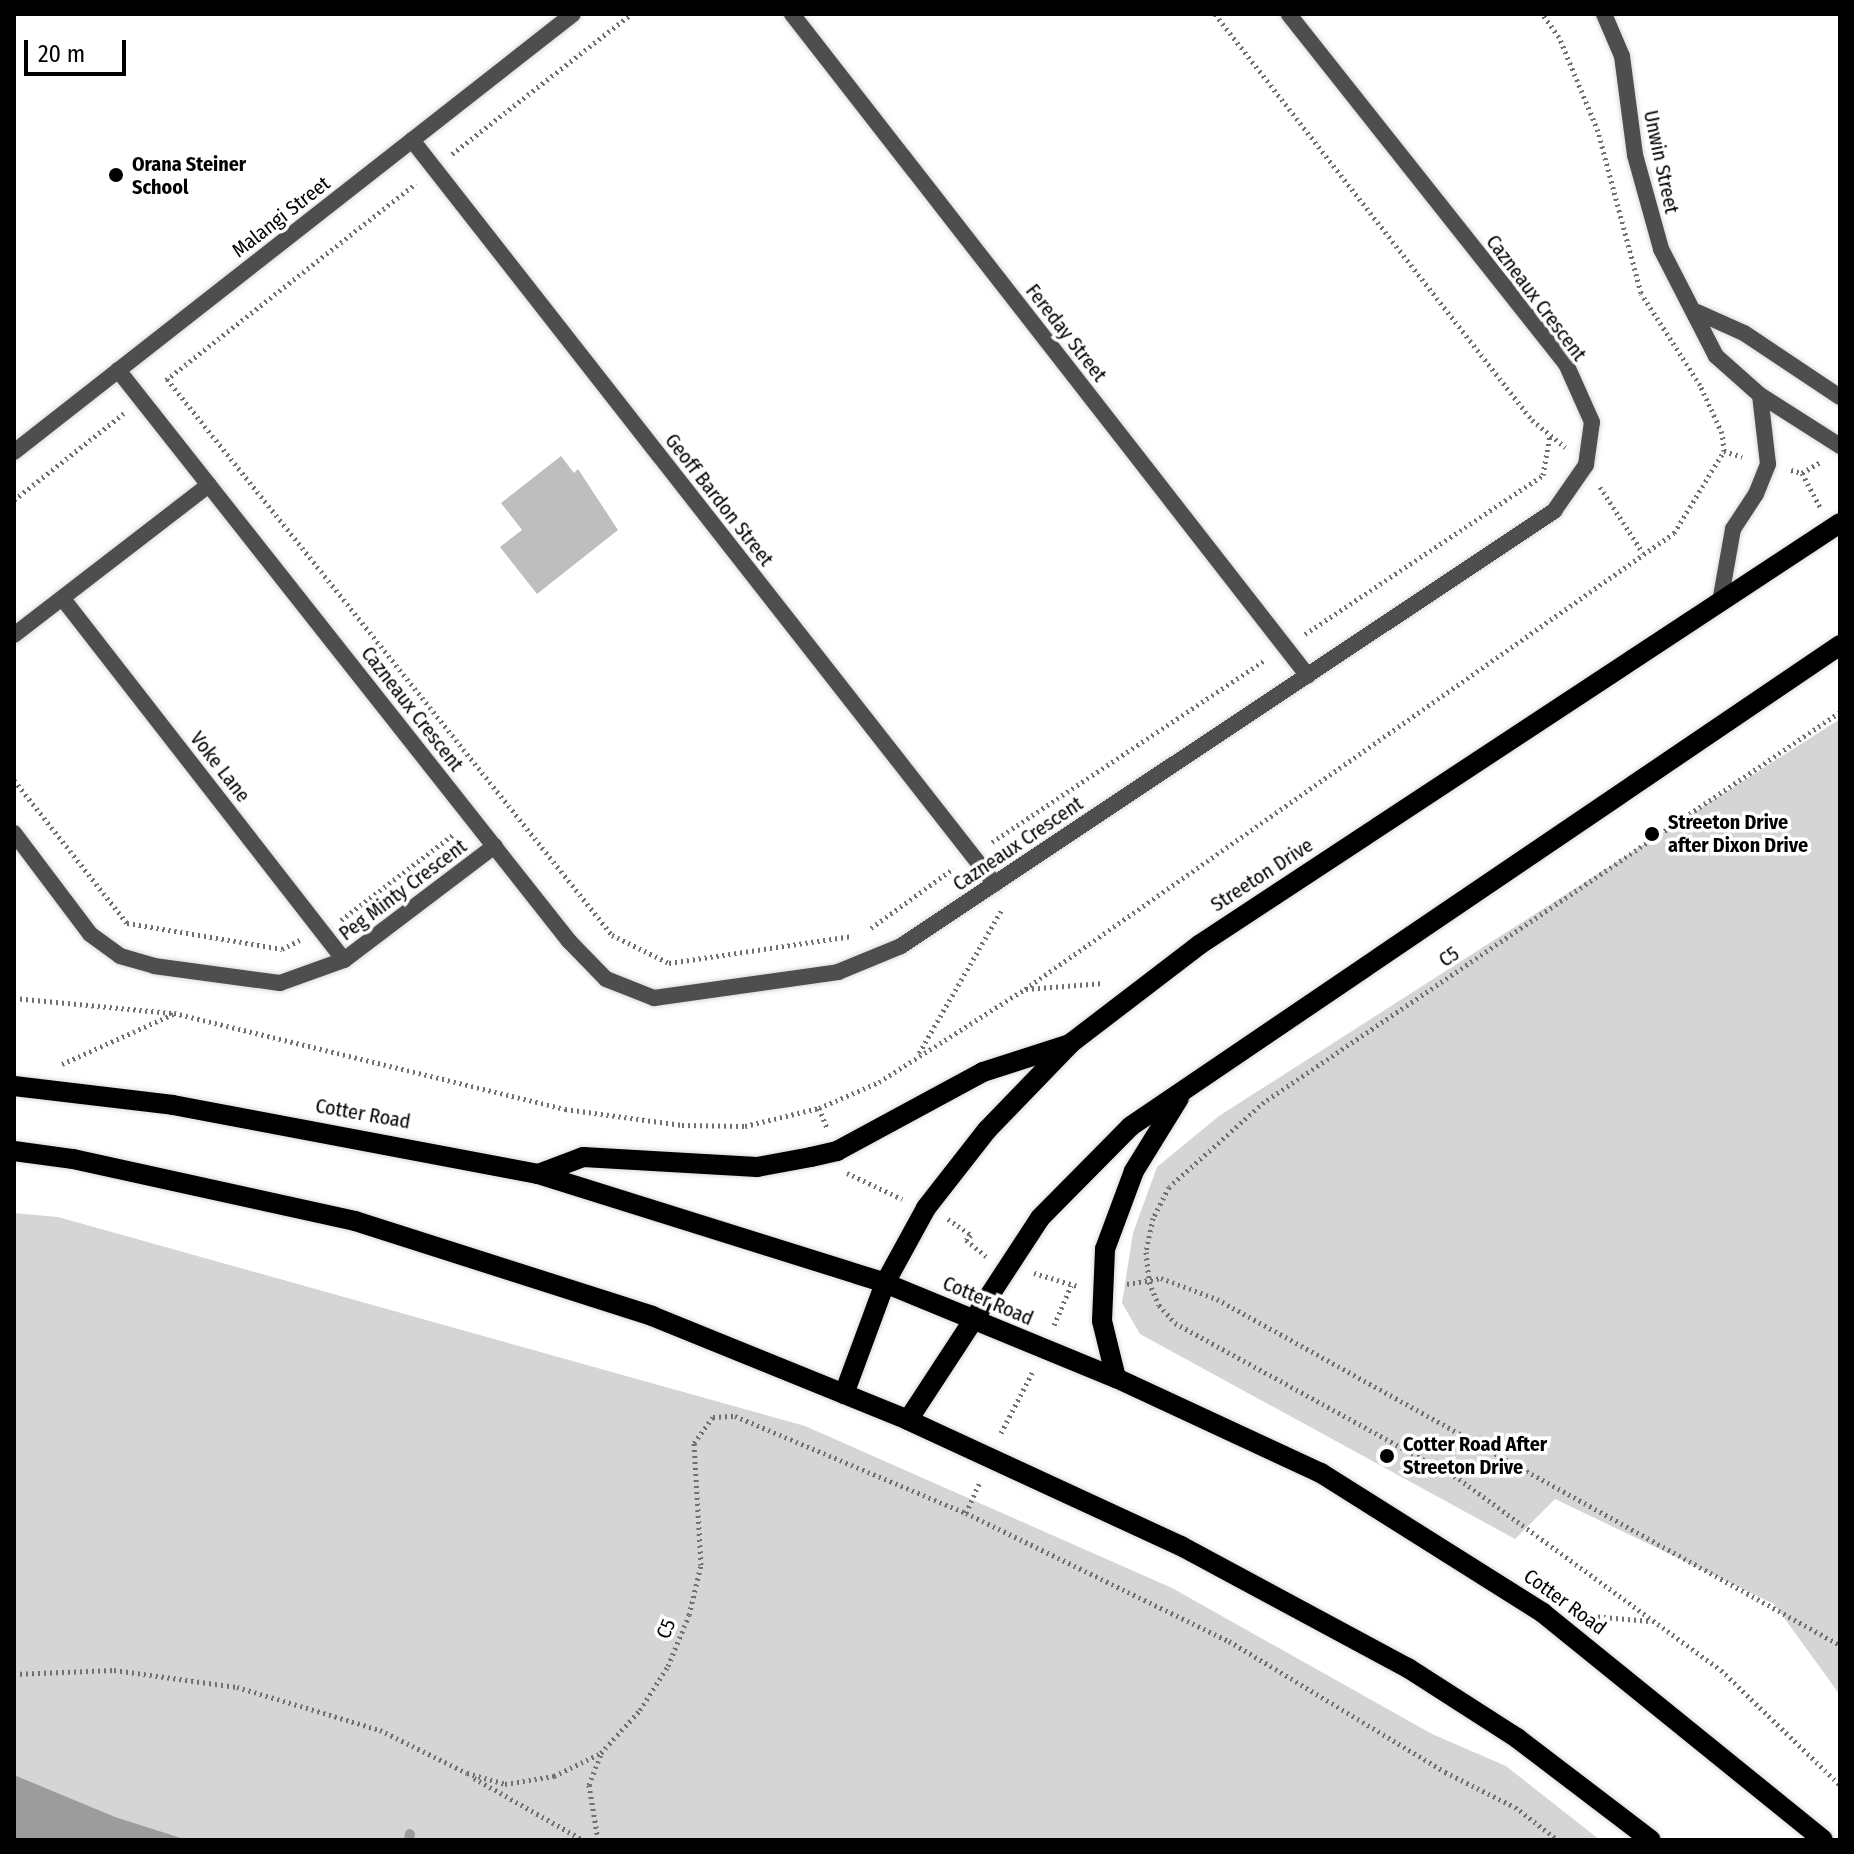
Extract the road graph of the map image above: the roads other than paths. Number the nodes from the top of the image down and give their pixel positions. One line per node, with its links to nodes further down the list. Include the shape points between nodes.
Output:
1 (573, 14): 5 (street, Malangi Street)
2 (792, 14): 18 (street, Fereday Street)
3 (1289, 14): 18 (street, Cazneaux Crescent, via 1566,364 1592,422 1586,465 1554,511)
4 (1604, 14): 6 (street, Unwin Street, via 1622,56 1635,155 1661,249)
5 (412, 140): 7 (street, Malangi Street); 21 (street, Geoff Bardon Street)
6 (1697, 312): 8 (street, Unwin Street, via 1716,356); 9 (street, via 1744,333)
7 (118, 370): 11 (street, Malangi Street); 12 (street, Cazneaux Crescent)
8 (1760, 395): 10 (street, Unwin Street); 15 (street, via 1768,464 1733,529)
9 (1840, 397)
10 (1840, 446)
11 (14, 452)
12 (209, 485): 14 (street); 20 (street, Cazneaux Crescent)
13 (1840, 523): 15 (main road, Streeton Drive)
14 (63, 599): 16 (street); 22 (street, Voke Lane)
15 (1720, 602): 23 (main road, Streeton Drive, via 1148,980)
16 (14, 635)
17 (1840, 645): 25 (main road)
18 (1308, 676): 21 (street, Cazneaux Crescent)
19 (14, 833): 22 (street, Peg Minty Crescent, via 90,934 120,956 154,966 280,983)
20 (495, 846): 21 (street, Cazneaux Crescent, via 606,979 654,998 838,972 901,946); 22 (street, Peg Minty Crescent)
21 (995, 884)
22 (344, 960)
23 (1071, 1043): 27 (main road, via 983,1072 824,1154 757,1167 583,1157); 28 (main road, Streeton Drive, via 987,1130 926,1208)
24 (14, 1086): 27 (main road, Cotter Road, via 173,1105)
25 (1181, 1095): 29 (main road, via 1131,1126 1040,1218); 30 (main road, via 1134,1171 1105,1249 1102,1321)
26 (14, 1151): 31 (main road, via 73,1159 355,1221 652,1316)
27 (538, 1174): 28 (main road, Cotter Road)
28 (885, 1283): 29 (main road, Cotter Road); 31 (main road, Streeton Drive)
29 (969, 1321): 30 (main road, Cotter Road); 32 (main road)
30 (1116, 1378): 34 (main road, Cotter Road, via 1321,1473 1543,1613)
31 (844, 1394): 32 (main road)
32 (908, 1420): 33 (main road, via 1181,1546 1408,1668 1517,1738)
33 (1651, 1840)
34 (1823, 1840)

